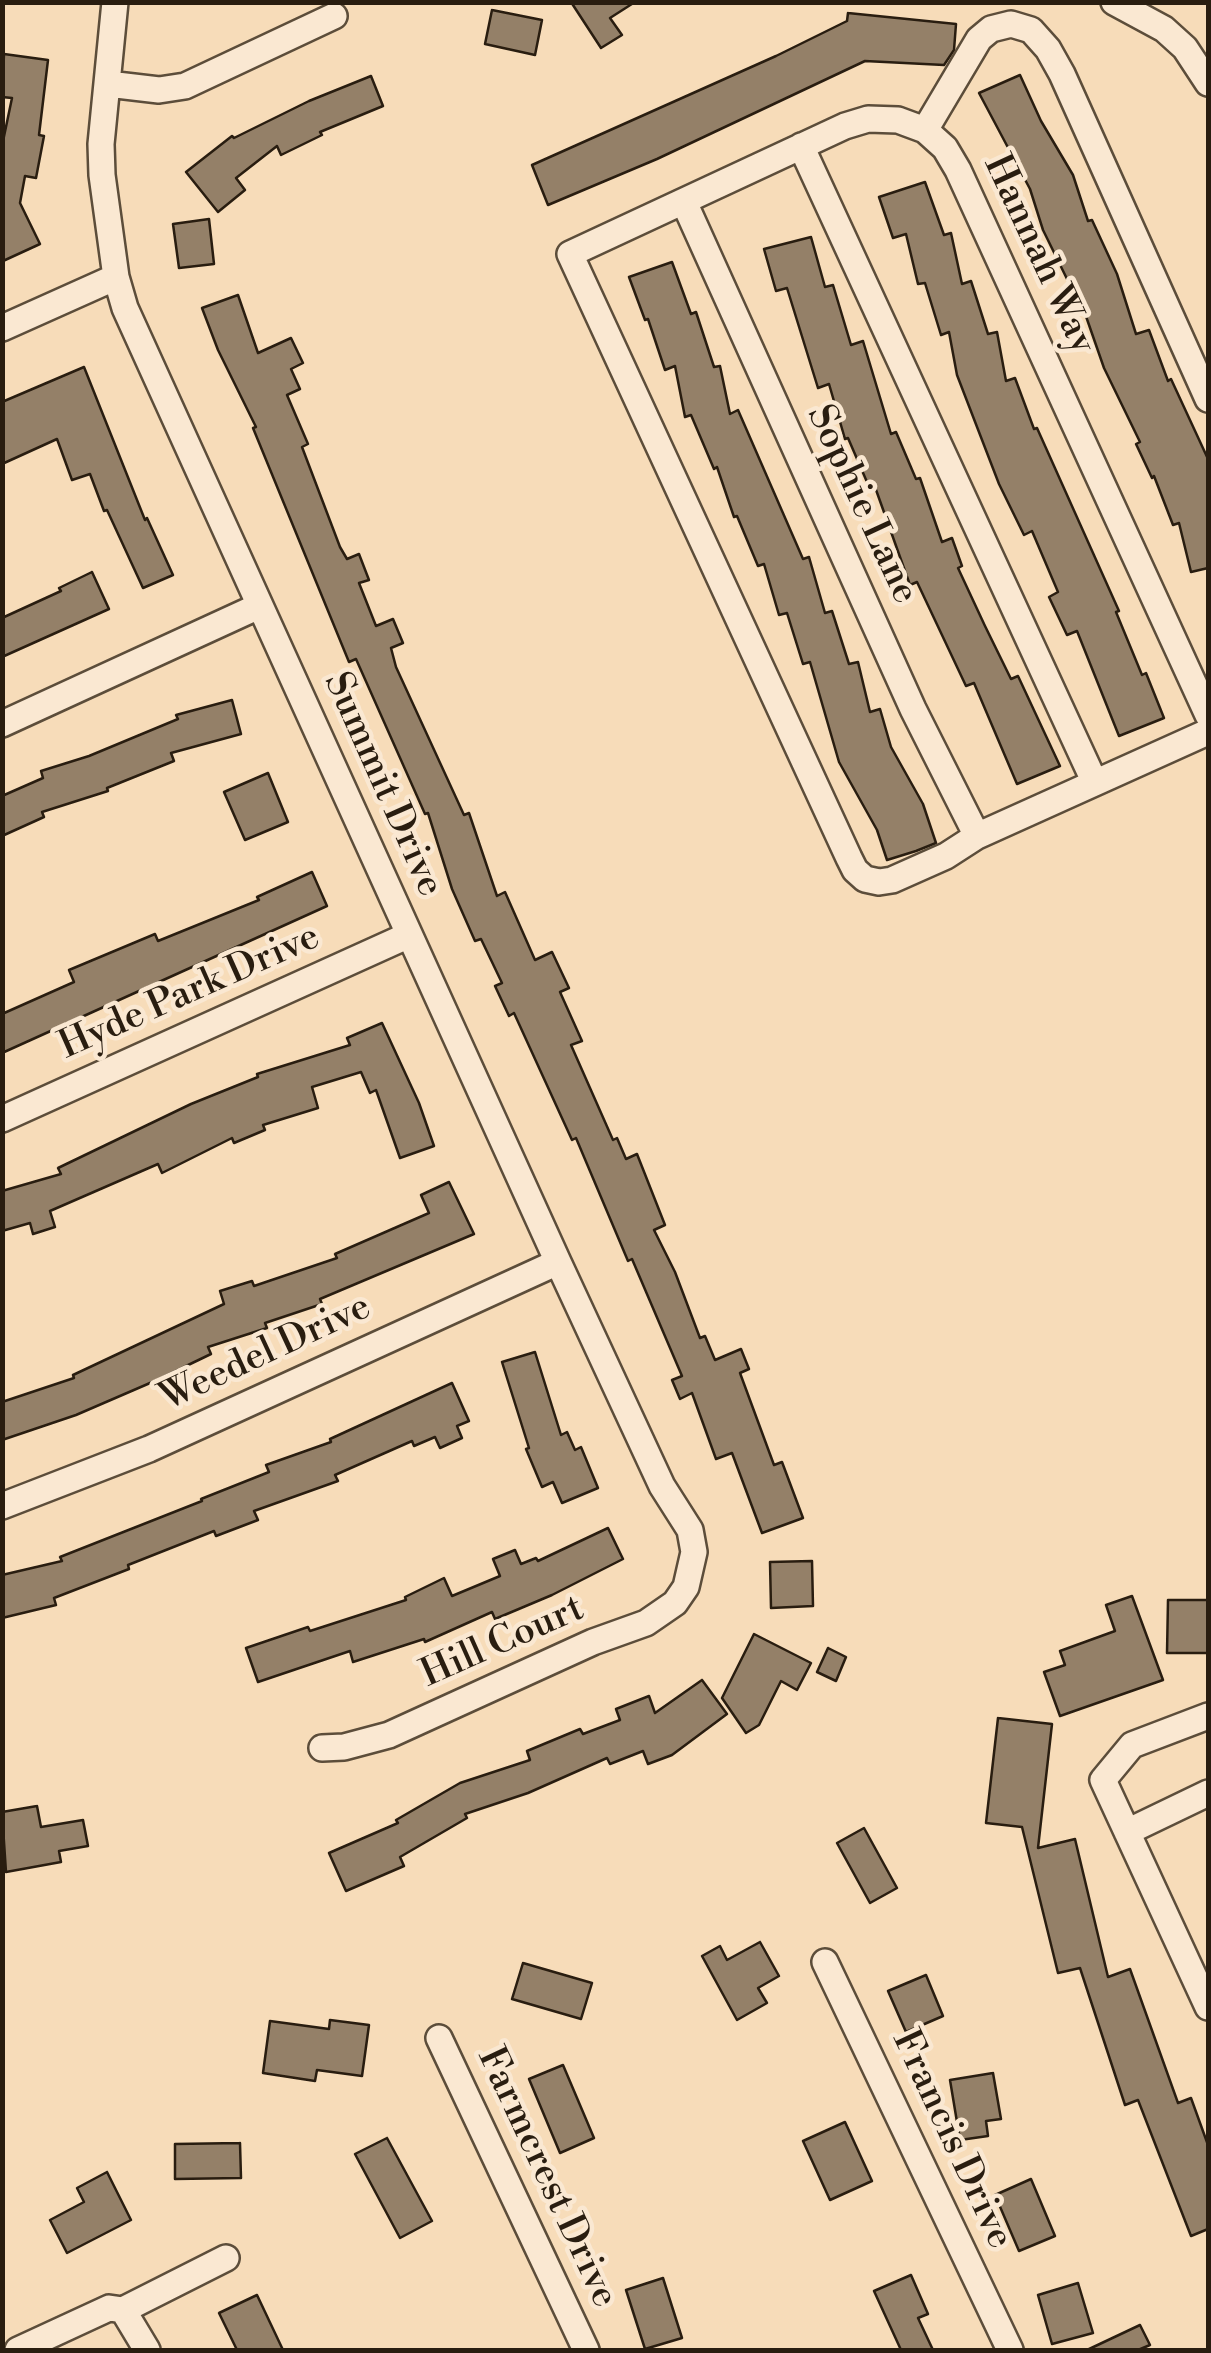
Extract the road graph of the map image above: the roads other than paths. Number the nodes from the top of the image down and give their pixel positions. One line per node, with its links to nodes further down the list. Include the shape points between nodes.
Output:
1 (115, 2): 5 (street, Summit Drive)
2 (1114, 2): 4 (street, via 1164,29)
3 (334, 16): 5 (street, via 185,86)
4 (1208, 83)
5 (108, 84): 9 (street, Summit Drive, via 102,175)
6 (925, 130): 7 (street, via 868,119); 11 (street, via 979,40 1011,24 1031,30 1062,74); 13 (street, Hannah Way, via 958,170)
7 (801, 146): 8 (street); 16 (street)
8 (684, 202): 17 (street, Sophie Lane); 17 (street, via 570,254 855,870 879,882 892,880)
9 (116, 276): 10 (street); 12 (street, Summit Drive)
10 (2, 328)
11 (1208, 399)
12 (260, 606): 14 (street); 18 (street, Summit Drive)
13 (1208, 716)
14 (2, 724)
15 (1208, 732): 16 (street)
16 (1095, 784): 17 (street)
17 (977, 836)
18 (408, 935): 19 (street, Hyde Park Drive); 20 (street, Summit Drive)
19 (2, 1119)
20 (558, 1262): 21 (street, Weedel Drive, via 148,1449); 22 (street, Summit Drive, via 662,1486 690,1530)
21 (2, 1506)
22 (692, 1572): 24 (street, Hill Court, via 675,1603 646,1623 389,1735)
23 (1208, 1716): 26 (street, via 1132,1745 1103,1780)
24 (322, 1748)
25 (1208, 1793): 26 (street)
26 (1127, 1832): 28 (street)
27 (825, 1962): 35 (street, Francis Drive)
28 (1208, 2007)
29 (439, 2038): 34 (street, Farmcrest Drive)
30 (226, 2258): 31 (street)
31 (123, 2310): 32 (street, via 109,2308); 33 (street)
32 (18, 2350)
33 (147, 2350)
34 (586, 2350)
35 (1010, 2350)

